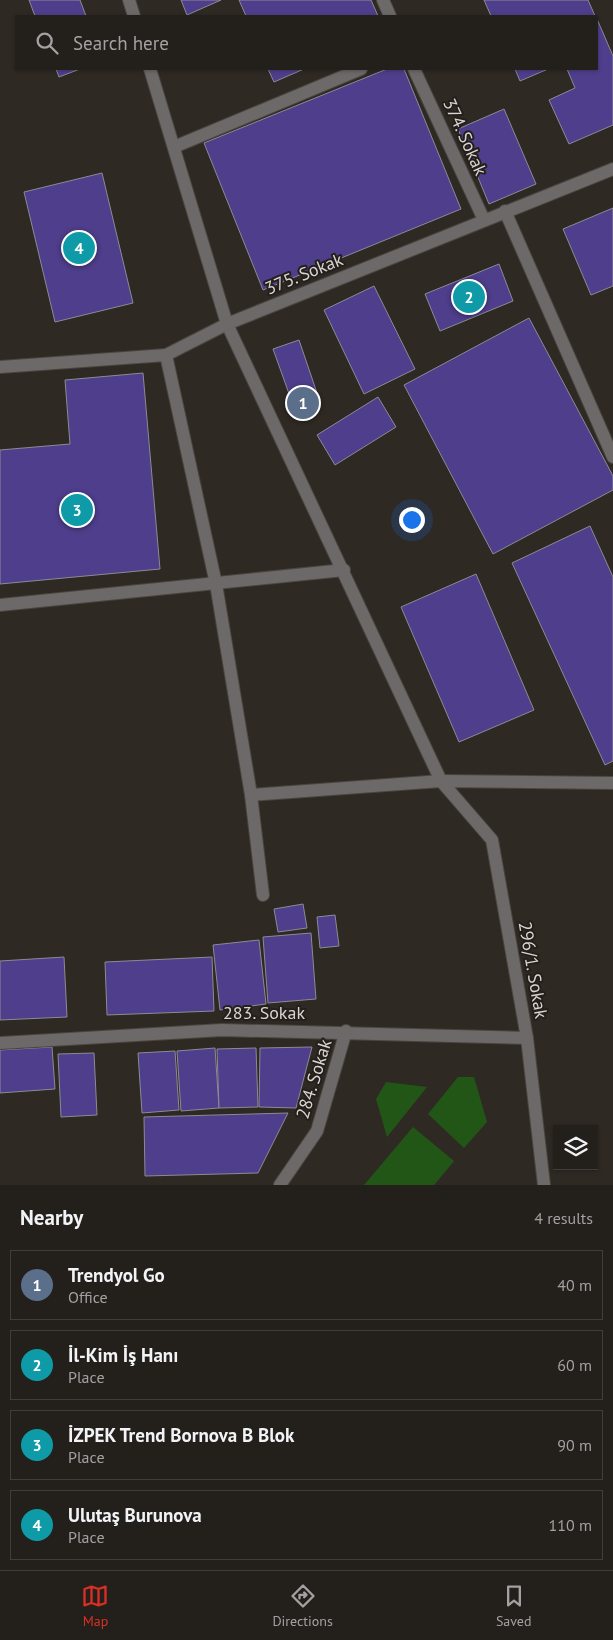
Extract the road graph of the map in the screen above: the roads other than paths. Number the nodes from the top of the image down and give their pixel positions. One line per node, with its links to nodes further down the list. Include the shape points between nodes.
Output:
1 (129, 0): 3 (lane)
2 (383, 0): 4 (lane)
3 (134, 15)
4 (390, 15)
5 (150, 70): 8 (lane, 296/1. Sokak)
6 (359, 70): 8 (lane)
7 (414, 70): 11 (lane, 374. Sokak)
8 (174, 147): 12 (lane, 296/1. Sokak)
9 (613, 169): 10 (lane, 375. Sokak)
10 (506, 211): 11 (lane, 375. Sokak); 15 (lane)
11 (484, 220): 12 (lane, 375. Sokak)
12 (228, 324): 13 (lane, 375. Sokak); 16 (lane, 296/1. Sokak)
13 (166, 355): 14 (lane, 375. Sokak); 17 (lane)
14 (0, 367)
15 (613, 457)
16 (344, 570): 17 (lane); 19 (lane, 296/1. Sokak)
17 (216, 584): 18 (lane); 21 (lane)
18 (0, 605)
19 (441, 780): 20 (lane); 21 (lane); 24 (lane, 296/1. Sokak, via 492,840)
20 (613, 783)
21 (251, 795): 22 (lane)
22 (263, 894)
23 (346, 1031): 24 (lane, 283. Sokak); 25 (lane, 283. Sokak, via 222,1030); 26 (lane, 284. Sokak, via 317,1131)
24 (527, 1038): 27 (lane, 296/1. Sokak)
25 (0, 1043)
26 (280, 1185)
27 (544, 1185)

